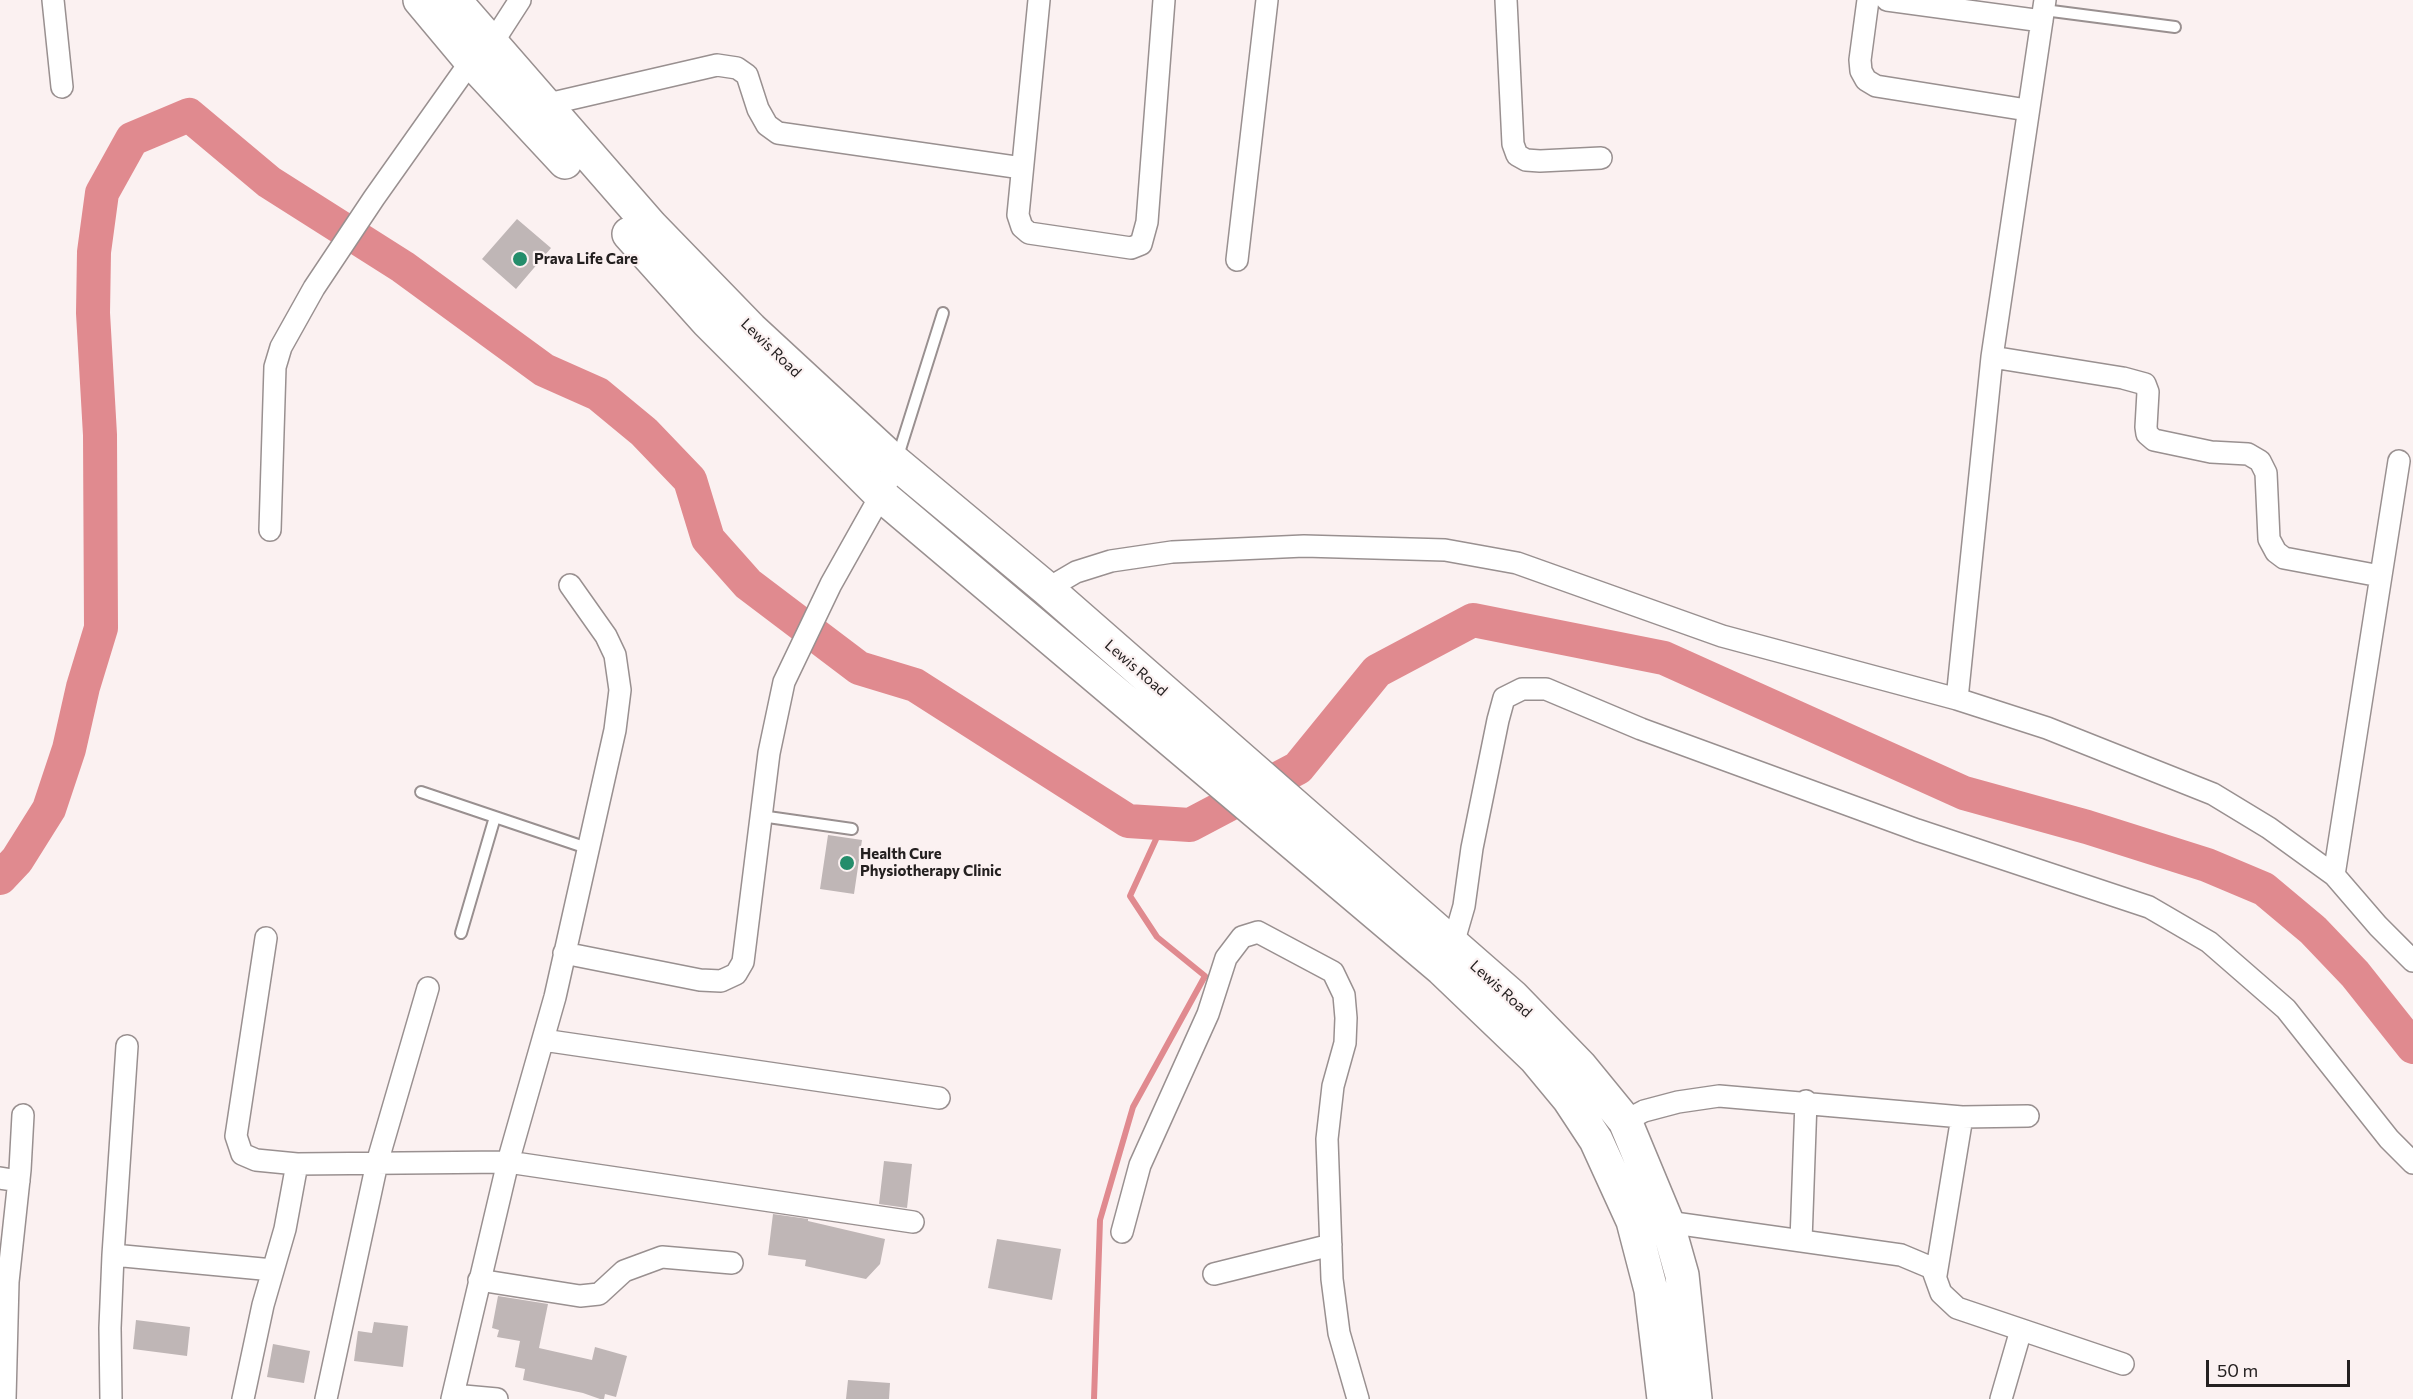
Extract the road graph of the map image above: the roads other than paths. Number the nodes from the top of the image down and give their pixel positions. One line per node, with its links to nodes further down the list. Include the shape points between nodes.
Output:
1 (53, 0): 14 (street)
2 (420, 0): 13 (main road, Lewis Road)
3 (520, 0): 13 (street)
4 (1039, 0): 18 (street)
5 (1164, 0): 18 (street, via 1147,222 1142,244 1131,248 1029,233 1018,215)
6 (1267, 0): 19 (street)
7 (1506, 0): 17 (street, via 1513,144 1517,155 1540,161)
8 (1868, 0): 16 (street, via 1860,60 1866,80 1876,86)
9 (1887, 0): 11 (street)
10 (458, 1): 13 (main road, Lewis Road)
11 (2043, 10): 12 (lane); 16 (street)
12 (2175, 27)
13 (481, 53): 15 (main road, Lewis Road); 24 (main road, Lewis Road, via 707,321); 25 (street, via 374,198 314,288 281,347 275,367)
14 (62, 87)
15 (544, 105): 18 (street, via 717,65 737,68 747,75 758,109 767,125 778,133); 23 (main road, Lewis Road, via 651,226 751,329)
16 (2027, 110): 21 (street)
17 (1601, 158)
18 (1022, 168)
19 (1237, 260)
20 (943, 313): 23 (lane)
21 (1992, 357): 26 (street, via 2145,384 2147,434 2154,440 2211,452 2248,454 2260,461 2266,473 2270,539 2276,552 2284,558); 29 (street)
22 (2399, 461): 26 (street)
23 (896, 463): 24 (street); 28 (main road, Lewis Road)
24 (881, 495): 31 (street, via 831,584 784,682); 37 (main road, Lewis Road, via 1043,631)
25 (270, 530)
26 (2380, 576): 35 (street)
27 (570, 585): 34 (street, via 606,636 619,674 615,730)
28 (1058, 599): 29 (street, via 1076,572 1111,561 1172,552 1304,546 1445,550 1517,563 1722,636); 37 (main road, Lewis Road)
29 (1958, 699): 35 (street, via 2047,728 2213,794)
30 (421, 792): 32 (lane)
31 (761, 816): 33 (lane); 39 (street, via 743,962 736,974 721,981 700,980)
32 (495, 817): 34 (lane); 36 (lane)
33 (852, 829)
34 (587, 848): 39 (street)
35 (2334, 875): 40 (street)
36 (461, 933)
37 (1430, 936): 49 (main road, Lewis Road, via 1525,1009 1580,1066); 52 (street, via 1464,906 1504,698 1522,688 1546,689 1641,729 1895,822 2149,907 2209,942 2286,1009 2389,1139); 56 (main road, Lewis Road, via 1480,1004 1569,1099 1596,1140)
38 (266, 938): 53 (street, via 237,1145 242,1154 256,1160)
39 (564, 953): 42 (street)
40 (2413, 961)
41 (428, 988): 51 (street)
42 (543, 1040): 44 (street); 50 (street)
43 (127, 1046): 62 (street)
44 (939, 1098)
45 (1806, 1101): 48 (street); 49 (street, via 1719,1096 1678,1102); 60 (street)
46 (23, 1115): 54 (street)
47 (2028, 1116): 48 (street)
48 (1962, 1117): 66 (street)
49 (1625, 1121): 55 (main road, Lewis Road)
50 (508, 1162): 51 (street); 57 (street); 67 (street)
51 (377, 1163): 53 (street); 75 (street)
52 (2413, 1163)
53 (297, 1164): 64 (street)
54 (10, 1179): 68 (street)
55 (1654, 1189): 56 (main road); 58 (main road, Lewis Road)
56 (1623, 1200): 78 (main road, Lewis Road, via 1647,1272)
57 (914, 1222)
58 (1667, 1222): 60 (street); 79 (main road, Lewis Road, via 1682,1275)
59 (1122, 1232): 61 (street, via 1140,1165 1208,1014 1226,958 1242,937 1258,932 1333,972 1344,995 1345,1043 1333,1086 1328,1138)
60 (1801, 1241): 66 (street, via 1901,1255 1932,1268)
61 (1331, 1245): 65 (street); 77 (street, via 1339,1333)
62 (113, 1255): 64 (street); 73 (street)
63 (732, 1263): 67 (street, via 662,1257 624,1271 599,1294 580,1296)
64 (273, 1270): 74 (street)
65 (1214, 1274)
66 (1936, 1275): 69 (street, via 1941,1293 1957,1308)
67 (479, 1280): 71 (street)
68 (4, 1282): 72 (street)
69 (2021, 1330): 70 (street); 80 (street)
70 (2122, 1364)
71 (453, 1397): 76 (street)
72 (5, 1399)
73 (111, 1399)
74 (243, 1399)
75 (326, 1399)
76 (497, 1399)
77 (1358, 1399)
78 (1664, 1399)
79 (1695, 1399)
80 (2001, 1399)

